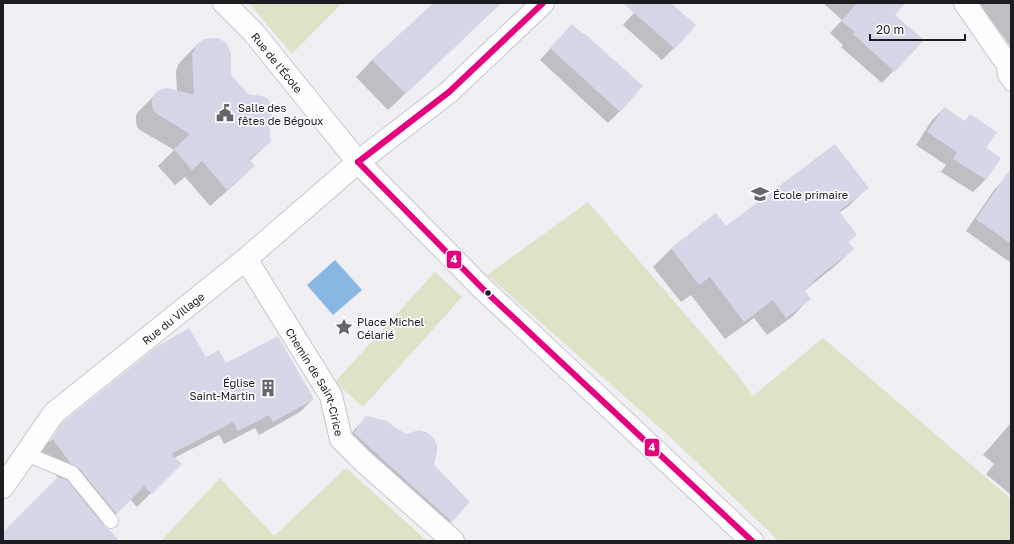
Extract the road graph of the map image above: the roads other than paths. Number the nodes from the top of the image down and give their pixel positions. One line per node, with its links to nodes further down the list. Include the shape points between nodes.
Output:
1 (224, 3): 6 (street, Rue de l'École, via 254,33)
2 (543, 3): 6 (street, Rue du Village, via 449,92)
3 (965, 3): 4 (street)
4 (1007, 59): 5 (lane, via 1005,75)
5 (1011, 84)
6 (358, 162): 7 (street, Rue du Village); 12 (street, Rue de l'École, via 483,289)
7 (246, 259): 8 (street, Rue du Village, via 54,412); 11 (street, Chemin de Saint-Cirice, via 330,396 341,439)
8 (26, 454): 9 (street, Rue du Village); 10 (lane, via 72,473)
9 (3, 488)
10 (111, 521)
11 (453, 541)
12 (752, 541)

